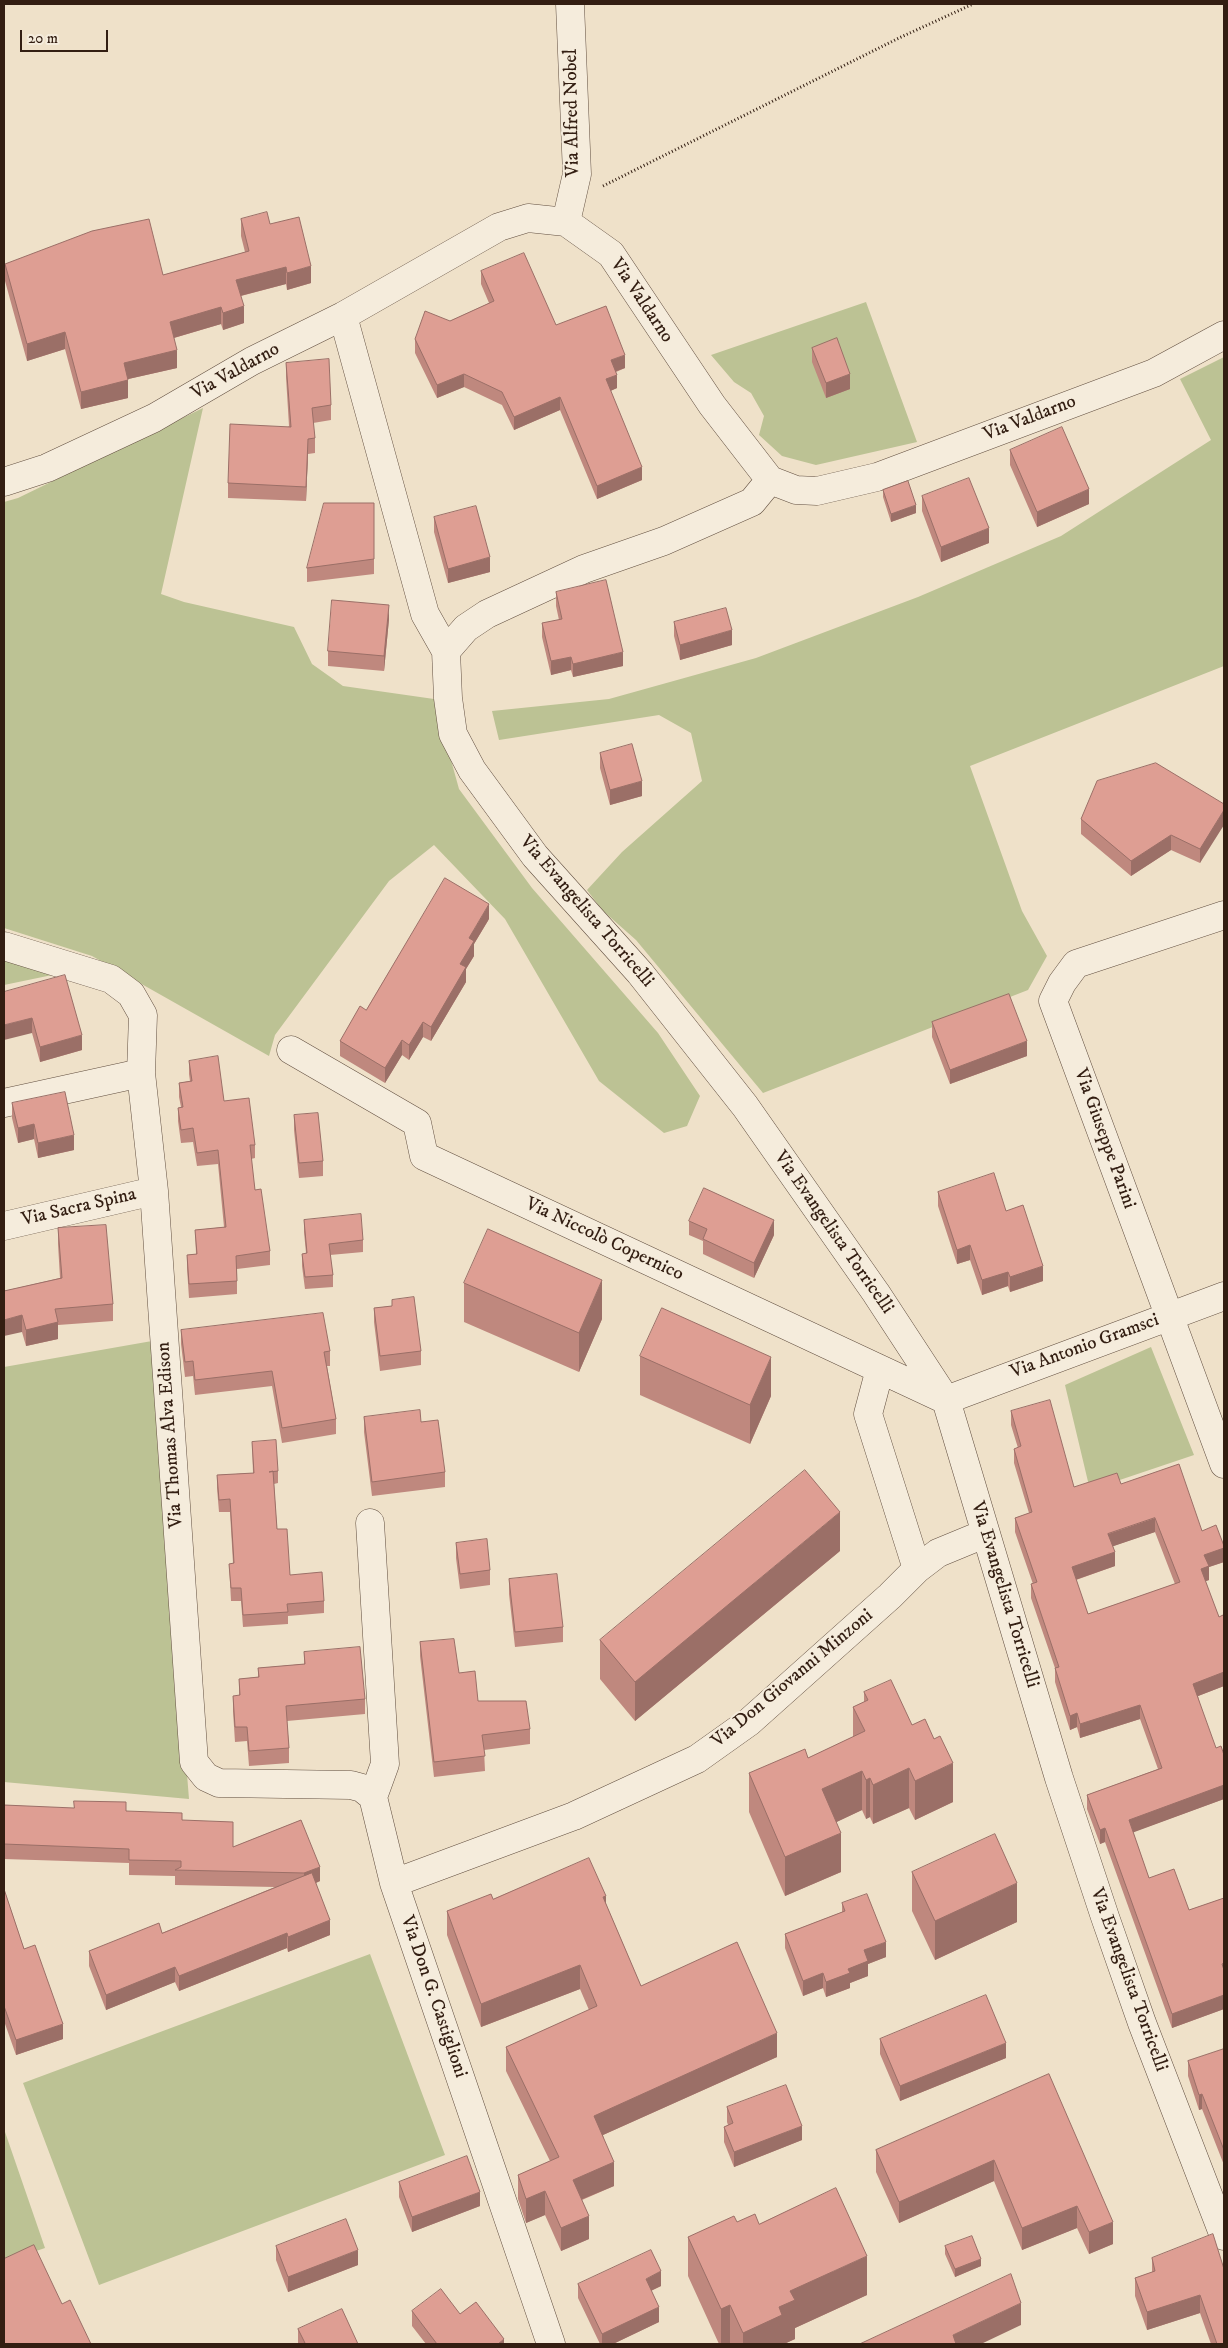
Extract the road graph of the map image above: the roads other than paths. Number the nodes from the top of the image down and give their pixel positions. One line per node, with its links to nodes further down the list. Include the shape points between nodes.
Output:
1 (570, 4): 2 (street, Via Alfred Nobel, via 577,174)
2 (569, 212): 3 (street, Via Valdarno, via 528,218 499,227); 5 (street, Via Valdarno, via 611,254 712,405)
3 (343, 316): 6 (street, Via Valdarno, via 252,361 154,418 47,468); 7 (street, via 424,614)
4 (1224, 335): 5 (street, Via Valdarno, via 1154,373 877,476 817,491 796,490)
5 (770, 480): 7 (street, via 752,502 664,541 584,569 487,614 466,628)
6 (4, 482)
7 (446, 651): 18 (street, Via Evangelista Torricelli, via 453,734 472,770 534,856 640,973 745,1106 876,1293)
8 (1224, 915): 16 (street, Via Giuseppe Parini, via 1076,964 1053,1001)
9 (4, 946): 11 (street, via 111,979 131,994 143,1015)
10 (290, 1050): 17 (street, Via Niccolò Copernico, via 417,1123 424,1156)
11 (141, 1074): 12 (street); 13 (street, Via Thomas Alva Edison)
12 (4, 1103)
13 (154, 1190): 14 (street, Via Sacra Spina); 23 (street, Via Thomas Alva Edison, via 194,1762 206,1777 220,1783 351,1785 362,1788)
14 (4, 1226)
15 (1224, 1296): 16 (street, Via Antonio Gramsci)
16 (1169, 1316): 18 (street, Via Antonio Gramsci); 19 (street, Via Giuseppe Parini)
17 (880, 1369): 18 (street, Via Niccolò Copernico); 22 (street, via 868,1414)
18 (946, 1400): 21 (street, Via Evangelista Torricelli)
19 (1224, 1464)
20 (370, 1523): 23 (street, via 386,1764)
21 (984, 1534): 22 (street, Via Don Giovanni Minzoni, via 938,1554); 25 (street, Via Evangelista Torricelli, via 1104,1917)
22 (917, 1569): 24 (street, Via Don Giovanni Minzoni, via 749,1722 697,1759 574,1816)
23 (373, 1797): 24 (street, Via Don G. Castiglioni)
24 (394, 1883): 26 (street, Via Don G. Castiglioni)
25 (1224, 2236)
26 (551, 2344)

